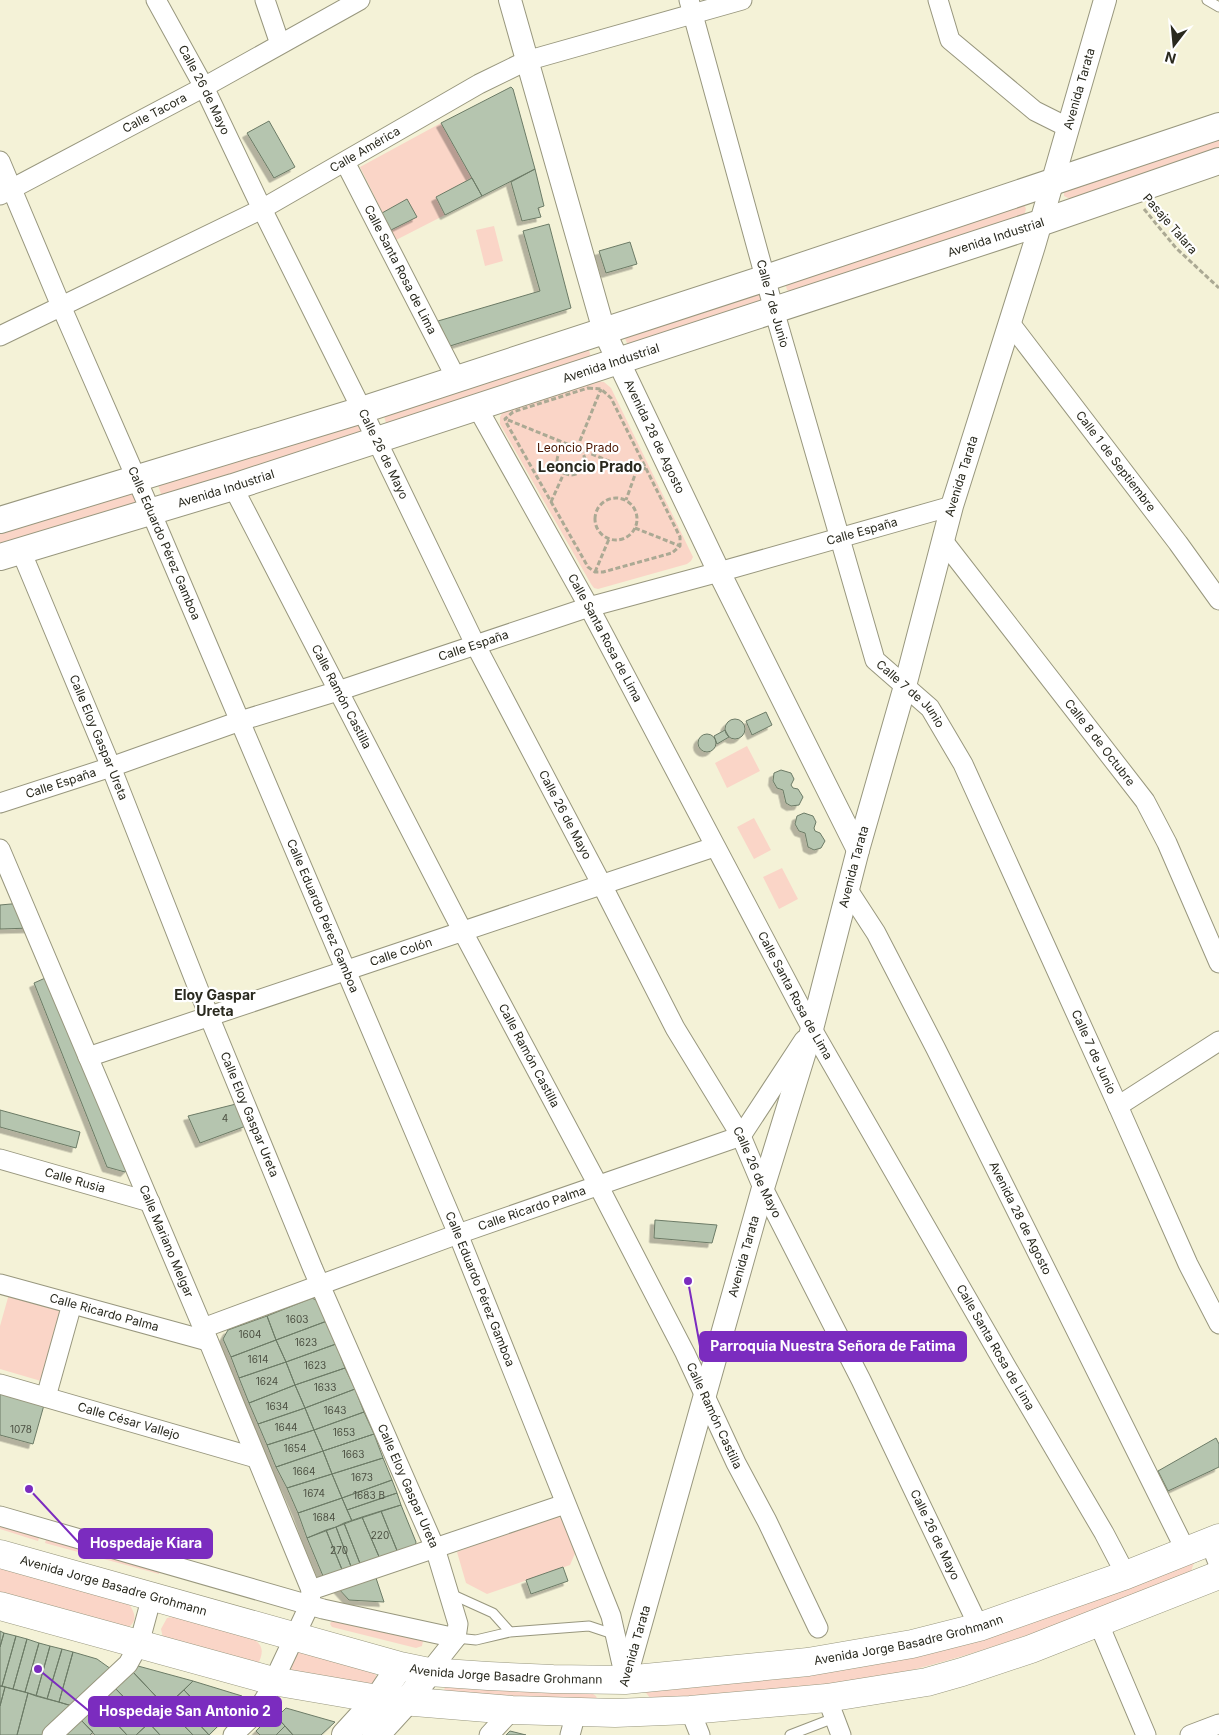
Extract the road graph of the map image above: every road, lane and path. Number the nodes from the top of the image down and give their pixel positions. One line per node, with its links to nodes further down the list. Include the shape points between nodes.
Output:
1 (156, 0): 13 (street, Calle 26 de Mayo)
2 (265, 0): 11 (street)
3 (360, 0): 11 (street, Calle Tacora)
4 (510, 0): 12 (street, Avenida 28 de Agosto)
5 (742, 0): 9 (street, Calle América)
6 (938, 0): 15 (street, via 950,40 1035,111)
7 (1105, 0): 15 (street, Avenida Tarata)
8 (1207, 0): 10 (lane)
9 (691, 7): 12 (street, Calle América); 24 (street, Calle 7 de Junio)
10 (1219, 7)
11 (280, 44): 13 (street, Calle Tacora)
12 (526, 61): 18 (street, Calle América, via 479,84); 29 (street, Avenida 28 de Agosto)
13 (204, 86): 20 (street, Calle Tacora); 22 (street, Calle 26 de Mayo)
14 (1219, 126): 19 (main road)
15 (1067, 127): 19 (street, Avenida Tarata)
16 (0, 161): 20 (street, Calle Eduardo Pérez Gamboa)
17 (1219, 161): 21 (main road, Avenida Industrial)
18 (345, 162): 22 (street, Calle América); 32 (street, Calle Santa Rosa de Lima)
19 (1051, 182): 23 (street, Avenida Tarata); 24 (main road)
20 (6, 192): 26 (street, Calle Eduardo Pérez Gamboa)
21 (1131, 192): 23 (main road, Avenida Industrial); 25 (path, Pasaje Talara, via 1176,248)
22 (262, 209): 26 (street, Calle América); 35 (street, Calle 26 de Mayo)
23 (1040, 223): 27 (main road, Avenida Industrial); 28 (street, Avenida Tarata)
24 (766, 278): 27 (street, Calle 7 de Junio); 29 (main road)
25 (1219, 288)
26 (61, 306): 30 (street, Calle América); 42 (street, Calle Eduardo Pérez Gamboa)
27 (774, 310): 31 (main road, Avenida Industrial); 50 (street, Calle 7 de Junio)
28 (1010, 324): 46 (street, Avenida Tarata); 57 (street, Calle 1 de Septiembre)
29 (604, 331): 31 (street, Avenida 28 de Agosto); 32 (main road)
30 (0, 336)
31 (618, 361): 34 (main road, Avenida Industrial); 56 (street, Avenida 28 de Agosto)
32 (456, 378): 35 (main road)
33 (601, 389): 36 (path, via 588,388 513,412); 38 (path); 39 (path, via 611,398)
34 (477, 408): 37 (main road, Avenida Industrial); 58 (street, Calle Santa Rosa de Lima)
35 (362, 410): 37 (street, Calle 26 de Mayo); 42 (main road)
36 (505, 419): 38 (path); 45 (path)
37 (377, 440): 43 (main road, Avenida Industrial); 59 (street, Calle 26 de Mayo)
38 (576, 448): 40 (path); 41 (path, via 563,450 558,457 558,466); 41 (path, via 585,459 583,468 577,474)
39 (646, 468): 40 (path); 53 (path, via 680,537)
40 (636, 472): 44 (path)
41 (564, 473): 45 (path)
42 (136, 478): 47 (street, Calle Eduardo Pérez Gamboa); 48 (main road)
43 (233, 487): 47 (main road, Avenida Industrial); 61 (street, Calle Ramón Castilla)
44 (626, 500): 49 (path, via 635,509); 51 (path, via 606,501 597,511 598,530)
45 (551, 502): 55 (path, via 588,567)
46 (952, 506): 50 (street, Calle España); 52 (street, Avenida Tarata)
47 (151, 512): 54 (main road, Avenida Industrial); 62 (street, Calle Eduardo Pérez Gamboa)
48 (0, 520)
49 (636, 528): 51 (path, via 627,537); 53 (path)
50 (839, 537): 56 (street, Calle España); 60 (street, Calle 7 de Junio, via 875,660)
51 (609, 538): 55 (path)
52 (944, 542): 60 (street, Avenida Tarata); 71 (street, Calle 8 de Octubre, via 1144,801 1167,843)
53 (680, 546): 55 (path, via 672,554)
54 (10, 554): 63 (street, Calle Eloy Gaspar Ureta)
55 (596, 572)
56 (719, 572): 58 (street, Calle España); 67 (street, Avenida 28 de Agosto)
57 (1219, 600)
58 (589, 607): 59 (street, Calle España); 65 (street, Calle Santa Rosa de Lima)
59 (475, 644): 61 (street, Calle España); 68 (street, Calle 26 de Mayo)
60 (904, 686): 67 (street, Avenida Tarata); 77 (street, Calle 7 de Junio, via 930,708 963,764)
61 (338, 690): 62 (street, Calle España); 70 (street, Calle Ramón Castilla)
62 (240, 721): 63 (street, Calle España); 72 (street, Calle Eduardo Pérez Gamboa)
63 (111, 766): 64 (street, Calle España); 73 (street, Calle Eloy Gaspar Ureta)
64 (0, 803)
65 (714, 847): 68 (street, Calle Colón); 74 (street, Calle Santa Rosa de Lima)
66 (0, 849): 76 (street, Calle Mariano Melgar)
67 (858, 850): 69 (street, Avenida Tarata)
68 (602, 885): 70 (street, Calle Colón); 78 (street, Calle 26 de Mayo, via 674,1028)
69 (848, 890): 74 (street, Avenida Tarata); 97 (street, Avenida 28 de Agosto, via 876,933 936,1049)
70 (463, 932): 72 (street, Calle Colón); 80 (street, Calle Ramón Castilla)
71 (1219, 963)
72 (345, 971): 73 (street, Calle Colón); 83 (street, Calle Eduardo Pérez Gamboa)
73 (209, 1016): 76 (street, Calle Colón); 84 (street, Calle Eloy Gaspar Ureta)
74 (812, 1029): 78 (street); 81 (street, Avenida Tarata); 99 (street, Calle Santa Rosa de Lima)
75 (1219, 1041): 77 (street)
76 (88, 1057): 82 (street, Calle Mariano Melgar)
77 (1118, 1106): 87 (street, Calle 7 de Junio, via 1188,1264)
78 (741, 1136): 80 (street, Calle Ricardo Palma); 81 (street, Calle 26 de Mayo)
79 (0, 1159): 82 (street, Calle Rusia)
80 (598, 1185): 83 (street, Calle Ricardo Palma); 90 (street, Calle Ramón Castilla)
81 (763, 1188): 90 (street, Avenida Tarata); 107 (street, Calle 26 de Mayo, via 861,1380)
82 (150, 1202): 88 (street, Calle Mariano Melgar)
83 (458, 1234): 84 (street, Calle Ricardo Palma); 93 (street, Calle Eduardo Pérez Gamboa)
84 (320, 1285): 88 (street, Calle Ricardo Palma); 96 (street, Calle Eloy Gaspar Ureta)
85 (1, 1289): 86 (street, Calle Ricardo Palma)
86 (72, 1304): 88 (street, Calle Ricardo Palma); 91 (street)
87 (1219, 1324)
88 (205, 1334): 92 (street, Calle Mariano Melgar)
89 (0, 1384): 91 (street, Calle César Vallejo)
90 (705, 1394): 106 (street, Calle Ramón Castilla); 115 (street, Avenida Tarata)
91 (46, 1396): 92 (street, Calle César Vallejo)
92 (256, 1458): 103 (street, Calle Mariano Melgar)
93 (566, 1504): 96 (street); 109 (street, Calle Eduardo Pérez Gamboa)
94 (0, 1516): 103 (street)
95 (1216, 1547): 97 (highway, Avenida Jorge Basadre Grohmann)
96 (435, 1548): 101 (street, Calle Eloy Gaspar Ureta); 103 (street)
97 (1186, 1551): 99 (highway, Avenida Jorge Basadre Grohmann)
98 (0, 1554): 102 (highway, Avenida Jorge Basadre Grohmann)
99 (1126, 1575): 107 (highway, Avenida Jorge Basadre Grohmann)
100 (1219, 1575): 105 (highway)
101 (449, 1593): 108 (lane, via 493,1613); 111 (street, Calle Eloy Gaspar Ureta, via 458,1624)
102 (152, 1596): 110 (highway, Avenida Jorge Basadre Grohmann); 112 (street)
103 (311, 1597): 110 (street); 111 (street, via 323,1609)
104 (0, 1606): 112 (highway)
105 (1098, 1622): 121 (highway, via 1031,1649 927,1682); 132 (street)
106 (818, 1628)
107 (979, 1628): 115 (highway, Avenida Jorge Basadre Grohmann, via 912,1644 808,1662)
108 (510, 1632): 109 (lane, via 589,1626); 111 (lane, via 476,1640)
109 (616, 1635): 115 (street, Calle Eduardo Pérez Gamboa)
110 (295, 1636): 113 (highway, Avenida Jorge Basadre Grohmann); 116 (street)
111 (456, 1638): 114 (street)
112 (139, 1644): 116 (highway); 125 (street, via 128,1664)
113 (400, 1666): 114 (highway, Avenida Jorge Basadre Grohmann); 117 (main road)
114 (429, 1672): 115 (highway, Avenida Jorge Basadre Grohmann); 118 (main road)
115 (626, 1680): 123 (highway, Avenida Tarata)
116 (273, 1681): 117 (highway); 126 (street, via 256,1713)
117 (378, 1699): 118 (highway); 127 (main road)
118 (407, 1701): 119 (highway); 128 (main road)
119 (512, 1710): 122 (highway); 129 (street)
120 (690, 1710): 121 (highway); 123 (highway); 130 (street)
121 (834, 1717): 131 (lane)
122 (573, 1724): 123 (highway)
123 (612, 1724)
124 (1219, 1724): 133 (street)
125 (52, 1735)
126 (233, 1735)
127 (345, 1735)
128 (376, 1735)
129 (489, 1735)
130 (700, 1735)
131 (790, 1735)
132 (1146, 1735)
133 (1190, 1735)

